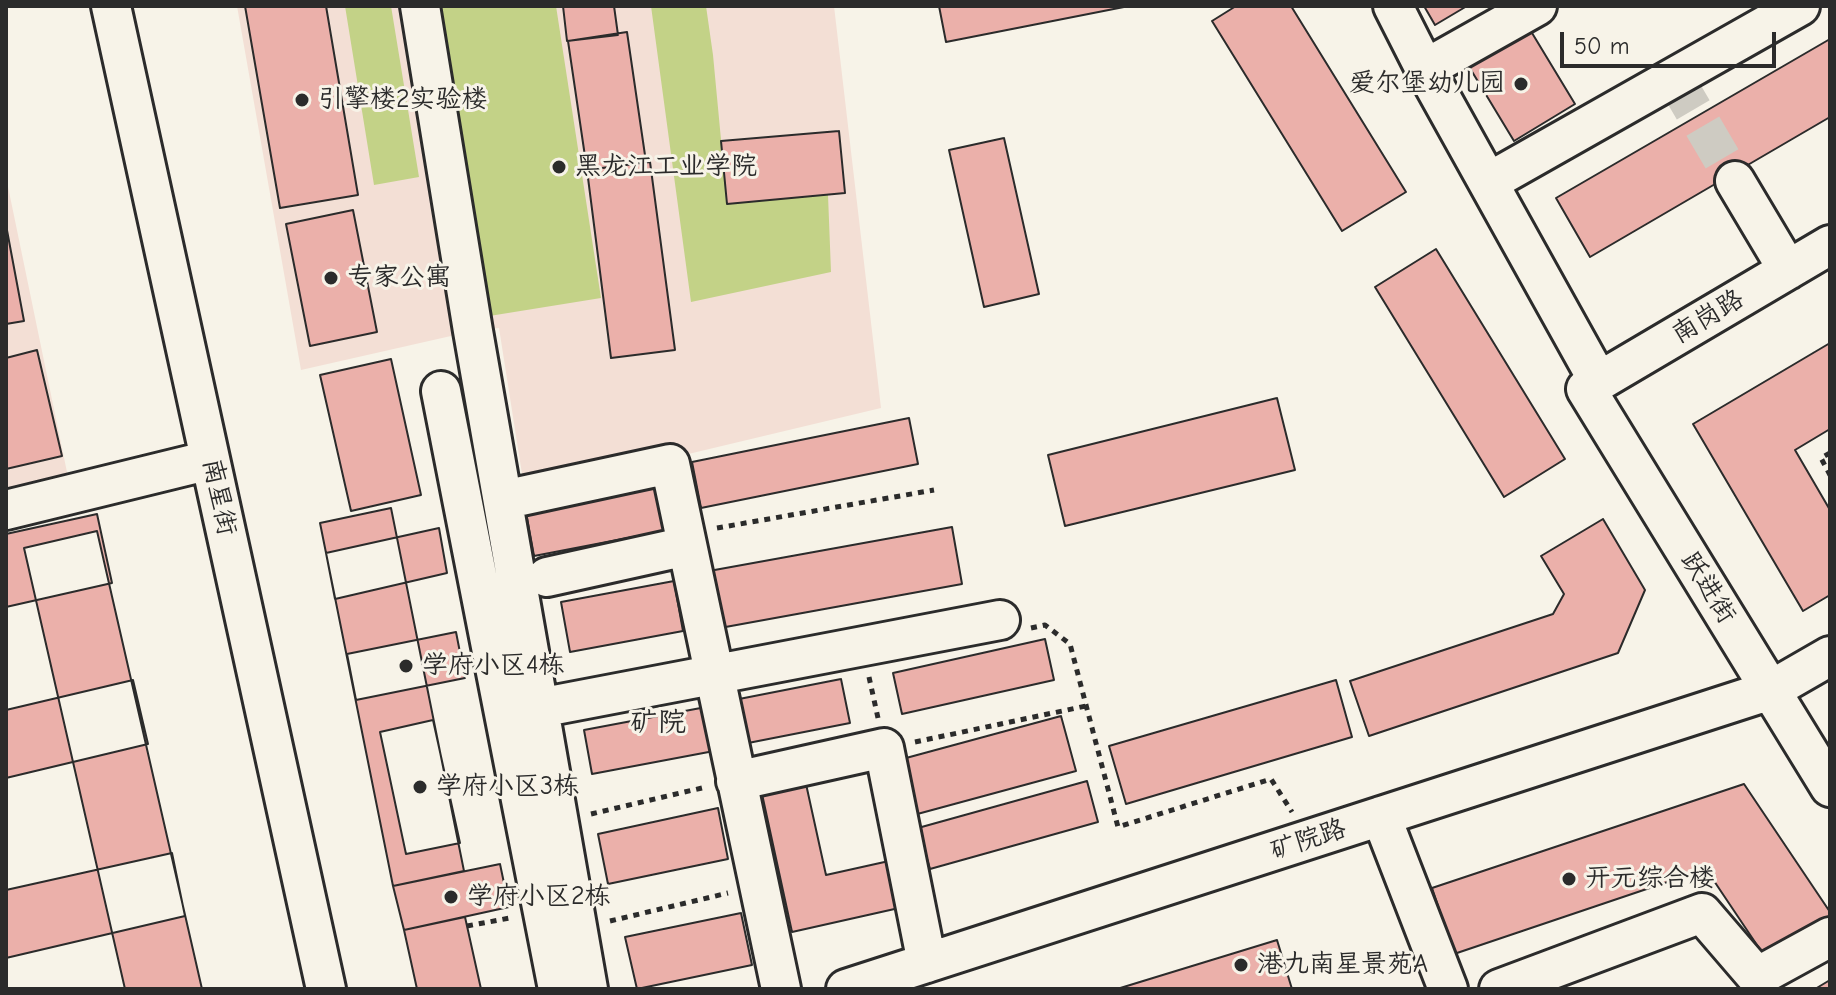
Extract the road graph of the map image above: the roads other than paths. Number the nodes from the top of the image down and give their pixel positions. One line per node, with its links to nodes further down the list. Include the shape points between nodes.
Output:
1 (111, 6): 13 (street, 南星街)
2 (420, 6): 14 (street)
3 (1393, 6): 6 (street, 跃进街)
4 (1537, 6): 6 (street)
5 (1800, 6): 8 (street)
6 (1425, 69): 8 (street, 跃进街)
7 (1735, 181): 10 (street)
8 (1489, 182): 11 (street, 跃进街)
9 (1830, 245): 10 (street, 南岗路)
10 (1788, 270): 11 (street, 南岗路)
11 (1593, 386): 21 (street, 跃进街)
12 (441, 391): 29 (street)
13 (210, 460): 15 (street); 28 (street, 南星街)
14 (503, 500): 16 (street, via 670,464); 22 (street)
15 (6, 510)
16 (686, 540): 17 (street); 20 (street)
17 (547, 577)
18 (1000, 620): 20 (street)
19 (1830, 656): 21 (street, 矿院路)
20 (713, 673): 22 (street); 23 (street)
21 (1771, 690): 24 (street, 跃进街); 25 (street, 矿院路)
22 (539, 708): 30 (street)
23 (723, 784): 27 (street, via 884,748); 31 (street, via 758,886)
24 (1830, 787)
25 (1381, 816): 27 (street, 矿院路); 33 (street)
26 (1830, 937): 34 (street, via 1757,977 1702,913)
27 (927, 963): 32 (street, 矿院路)
28 (326, 989)
29 (558, 989)
30 (588, 989)
31 (781, 989)
32 (846, 989)
33 (1448, 989)
34 (1499, 989)

